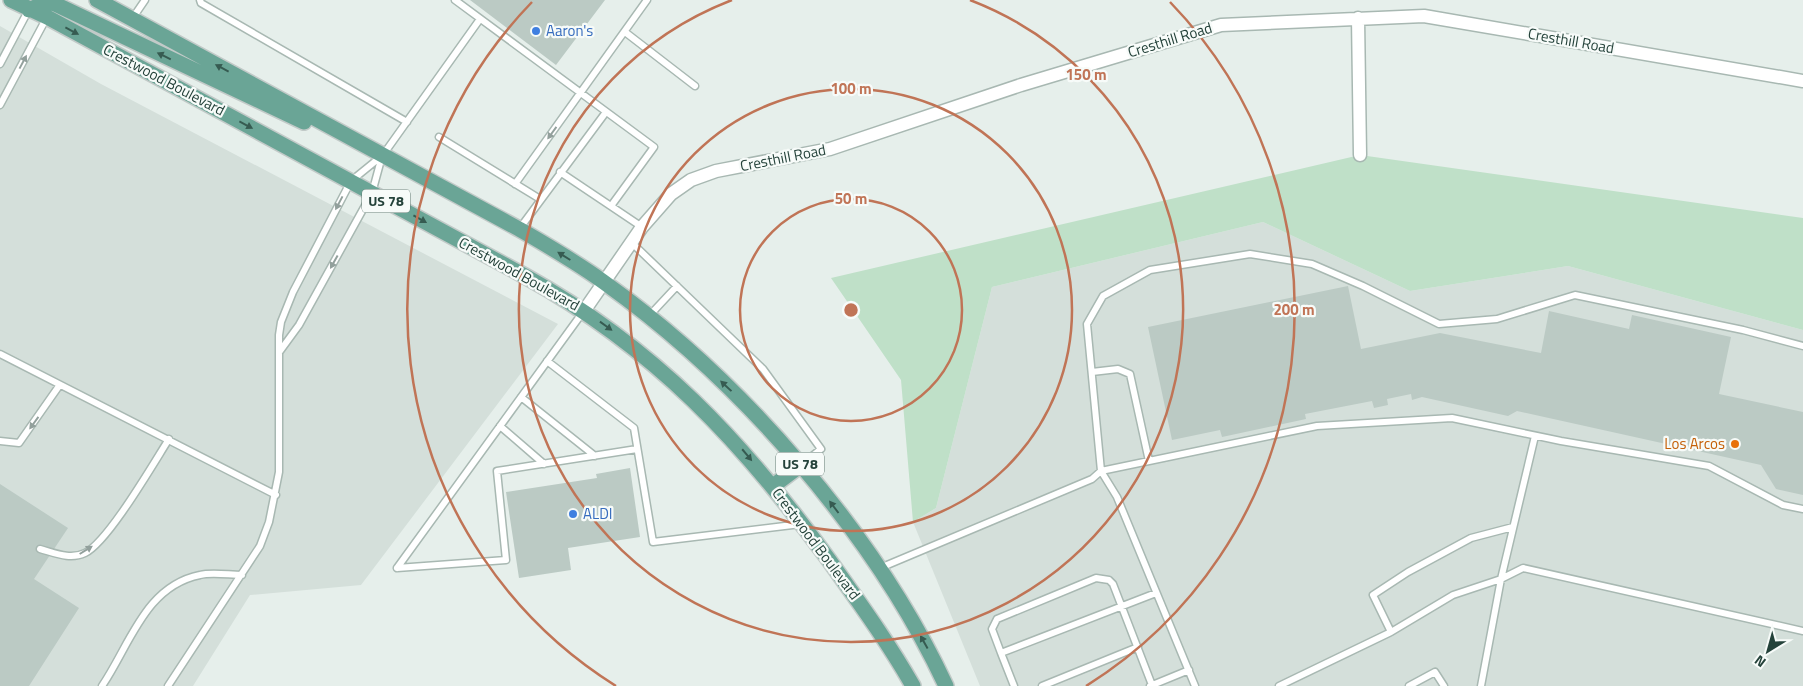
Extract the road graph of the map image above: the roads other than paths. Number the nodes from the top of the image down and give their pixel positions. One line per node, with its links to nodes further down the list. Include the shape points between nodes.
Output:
1 (11, 0): 7 (main road, Crestwood Boulevard / US 78)
2 (97, 0): 11 (main road, US 78)
3 (145, 0): 11 (lane)
4 (200, 0): 19 (lane)
5 (455, 0): 9 (lane)
6 (647, 0): 12 (lane)
7 (29, 10): 8 (main road, Crestwood Boulevard / US 78); 13 (lane); 21 (main road, one-way to 7, via 275,110 55,4 46,2)
8 (47, 17): 17 (lane, one-way to 8); 25 (main road, Crestwood Boulevard / US 78, one-way to 25)
9 (480, 18): 16 (lane); 19 (lane)
10 (1358, 18): 14 (street, Cresthill Road, via 1424,16); 23 (street); 30 (street, Cresthill Road, via 1221,25 1021,84 830,149 716,171 691,180 671,194)
11 (132, 19): 21 (main road, US 78, one-way to 11)
12 (624, 32): 15 (lane); 16 (lane)
13 (0, 64)
14 (1803, 81)
15 (695, 86)
16 (581, 93): 18 (lane); 26 (lane, one-way to 26)
17 (0, 105)
18 (606, 112): 24 (lane); 29 (lane, via 654,147)
19 (407, 122): 22 (lane)
20 (439, 137): 26 (lane)
21 (352, 138): 22 (main road, US 78)
22 (383, 155): 25 (lane); 27 (lane); 31 (main road, US 78)
23 (1360, 155)
24 (560, 172): 28 (lane); 29 (lane)
25 (351, 181): 27 (main road, Crestwood Boulevard / US 78); 38 (lane, one-way to 38, via 286,308 279,335)
26 (515, 184): 28 (lane)
27 (372, 193): 35 (main road, Crestwood Boulevard / US 78, one-way to 35); 38 (lane, one-way to 38, via 299,325)
28 (540, 199): 31 (lane)
29 (611, 206): 30 (lane)
30 (642, 227): 32 (street, Cresthill Road)
31 (519, 229): 33 (main road, US 78, one-way to 31)
32 (632, 243): 33 (street, Cresthill Road); 34 (lane)
33 (605, 282): 35 (street, Cresthill Road); 36 (main road, US 78)
34 (677, 286): 36 (lane); 52 (lane, via 764,369 821,449)
35 (584, 311): 40 (lane); 54 (main road, Crestwood Boulevard / US 78, one-way to 54, via 622,338 694,399)
36 (648, 317): 52 (main road, US 78, one-way to 36, via 733,393)
37 (1803, 346): 41 (lane, via 1743,330 1575,295 1498,319 1439,324 1312,264 1250,254 1150,270 1103,296 1087,324)
38 (280, 351): 55 (lane, via 280,445)
39 (0, 354): 42 (lane)
40 (547, 361): 43 (lane); 48 (lane, via 634,428)
41 (1092, 372): 50 (lane, via 1118,369 1130,374); 53 (lane)
42 (60, 386): 46 (lane); 47 (lane, one-way to 47, via 18,444)
43 (521, 397): 44 (lane); 49 (lane)
44 (500, 426): 51 (lane); 51 (lane, via 397,568 506,560 497,471)
45 (1534, 436): 50 (lane, via 1452,418 1389,421 1317,426); 56 (lane, via 1709,466 1783,505); 58 (lane)
46 (169, 440): 55 (lane); 59 (lane, one-way to 46, via 67,557 85,553 110,529)
47 (0, 441)
48 (638, 449): 49 (lane); 57 (lane, via 653,542)
49 (595, 456): 51 (lane)
50 (1149, 461): 53 (lane)
51 (544, 464)
52 (801, 465): 54 (main road); 60 (main road, US 78, one-way to 52)
53 (1102, 471): 60 (lane, via 1092,479); 63 (lane, via 1117,497)
54 (773, 486): 57 (main road, Crestwood Boulevard / US 78)
55 (276, 495): 61 (lane, via 260,546)
56 (1803, 509)
57 (802, 524): 73 (main road, Crestwood Boulevard / US 78, via 869,616)
58 (1513, 528): 62 (lane); 66 (lane, via 1471,538 1373,595)
59 (40, 549)
60 (879, 568): 74 (main road, US 78, one-way to 60)
61 (242, 575): 71 (lane, via 200,574 170,586 147,607); 72 (lane)
62 (1501, 578): 65 (lane, via 1523,568); 66 (lane, via 1453,595); 81 (lane)
63 (1156, 593): 64 (lane); 69 (lane)
64 (1122, 606): 67 (lane); 68 (lane); 68 (lane, via 1113,584 1096,578 996,619 992,629)
65 (1803, 631)
66 (1391, 632): 78 (lane)
67 (1138, 647): 70 (lane); 76 (lane)
68 (1000, 653): 75 (lane)
69 (1189, 670): 70 (lane); 77 (lane)
70 (1150, 685)
71 (102, 686)
72 (168, 686)
73 (913, 686)
74 (946, 686)
75 (1014, 686)
76 (1042, 686)
77 (1196, 686)
78 (1279, 686)
79 (1409, 686): 80 (lane, via 1435,672)
80 (1444, 686)
81 (1481, 686)

